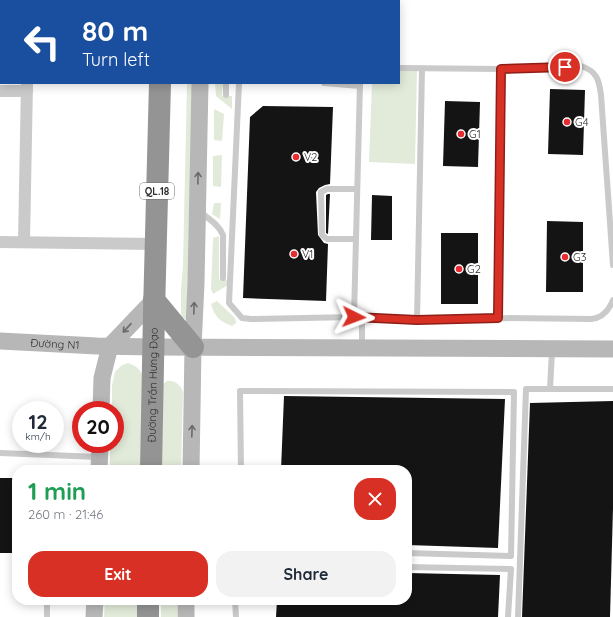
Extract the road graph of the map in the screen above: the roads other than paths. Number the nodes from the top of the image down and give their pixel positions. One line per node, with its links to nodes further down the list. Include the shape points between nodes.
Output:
1 (400, 68): 2 (lane)
2 (422, 69): 3 (lane); 26 (lane)
3 (501, 69): 19 (lane, via 581,66 593,72 598,78); 25 (lane)
4 (160, 84): 18 (highway, Đường Trần Hưng Đạo / QL.18)
5 (200, 84): 14 (street, one-way to 5)
6 (226, 84): 12 (lane)
7 (239, 84): 23 (lane, via 229,304 242,318 251,319)
8 (342, 84): 9 (lane)
9 (360, 85): 13 (lane)
10 (27, 87): 11 (street); 17 (street)
11 (0, 91)
12 (226, 95)
13 (357, 189): 15 (lane); 15 (lane, via 327,189 322,192 321,232 327,239)
14 (197, 210): 20 (lane, via 222,230); 30 (street, one-way to 14)
15 (356, 239): 23 (lane)
16 (0, 242): 17 (street)
17 (24, 242): 18 (street)
18 (156, 244): 21 (highway, Đường Trần Hưng Đạo / QL.18)
19 (613, 265)
20 (223, 278)
21 (154, 300): 28 (street, Đường Trần Hưng Đạo, one-way to 28); 29 (highway, Đường Trần Hưng Đạo / QL.18); 30 (highway)
22 (613, 300): 25 (lane, via 597,318)
23 (354, 317): 24 (lane)
24 (362, 317): 26 (lane); 31 (lane)
25 (498, 318): 26 (lane)
26 (417, 320)
27 (0, 341): 28 (street, Đường N1)
28 (110, 346): 29 (street, Đường N1); 36 (street, Đường Trần Hưng Đạo, via 102,378)
29 (154, 347): 30 (street, Đường N1); 39 (highway, Đường Trần Hưng Đạo / QL.18)
30 (192, 347): 31 (street, Đường N1); 40 (street, one-way to 30)
31 (362, 348): 32 (street, Đường N1)
32 (552, 349): 33 (street, Đường N1); 34 (lane)
33 (613, 349)
34 (550, 389): 35 (lane); 55 (lane, via 526,389)
35 (613, 389)
36 (101, 401)
37 (0, 453): 38 (lane)
38 (100, 457)
39 (151, 465)
40 (191, 465)
41 (241, 465): 42 (lane, via 240,391 514,392 512,556)
42 (412, 553)
43 (412, 567): 54 (lane, via 511,569)
44 (47, 605): 49 (lane)
45 (95, 605): 50 (street)
46 (148, 605): 51 (highway)
47 (186, 605): 52 (street)
48 (235, 605): 53 (lane)
49 (47, 617)
50 (94, 617)
51 (148, 617)
52 (186, 617)
53 (236, 617)
54 (508, 617)
55 (518, 617)

